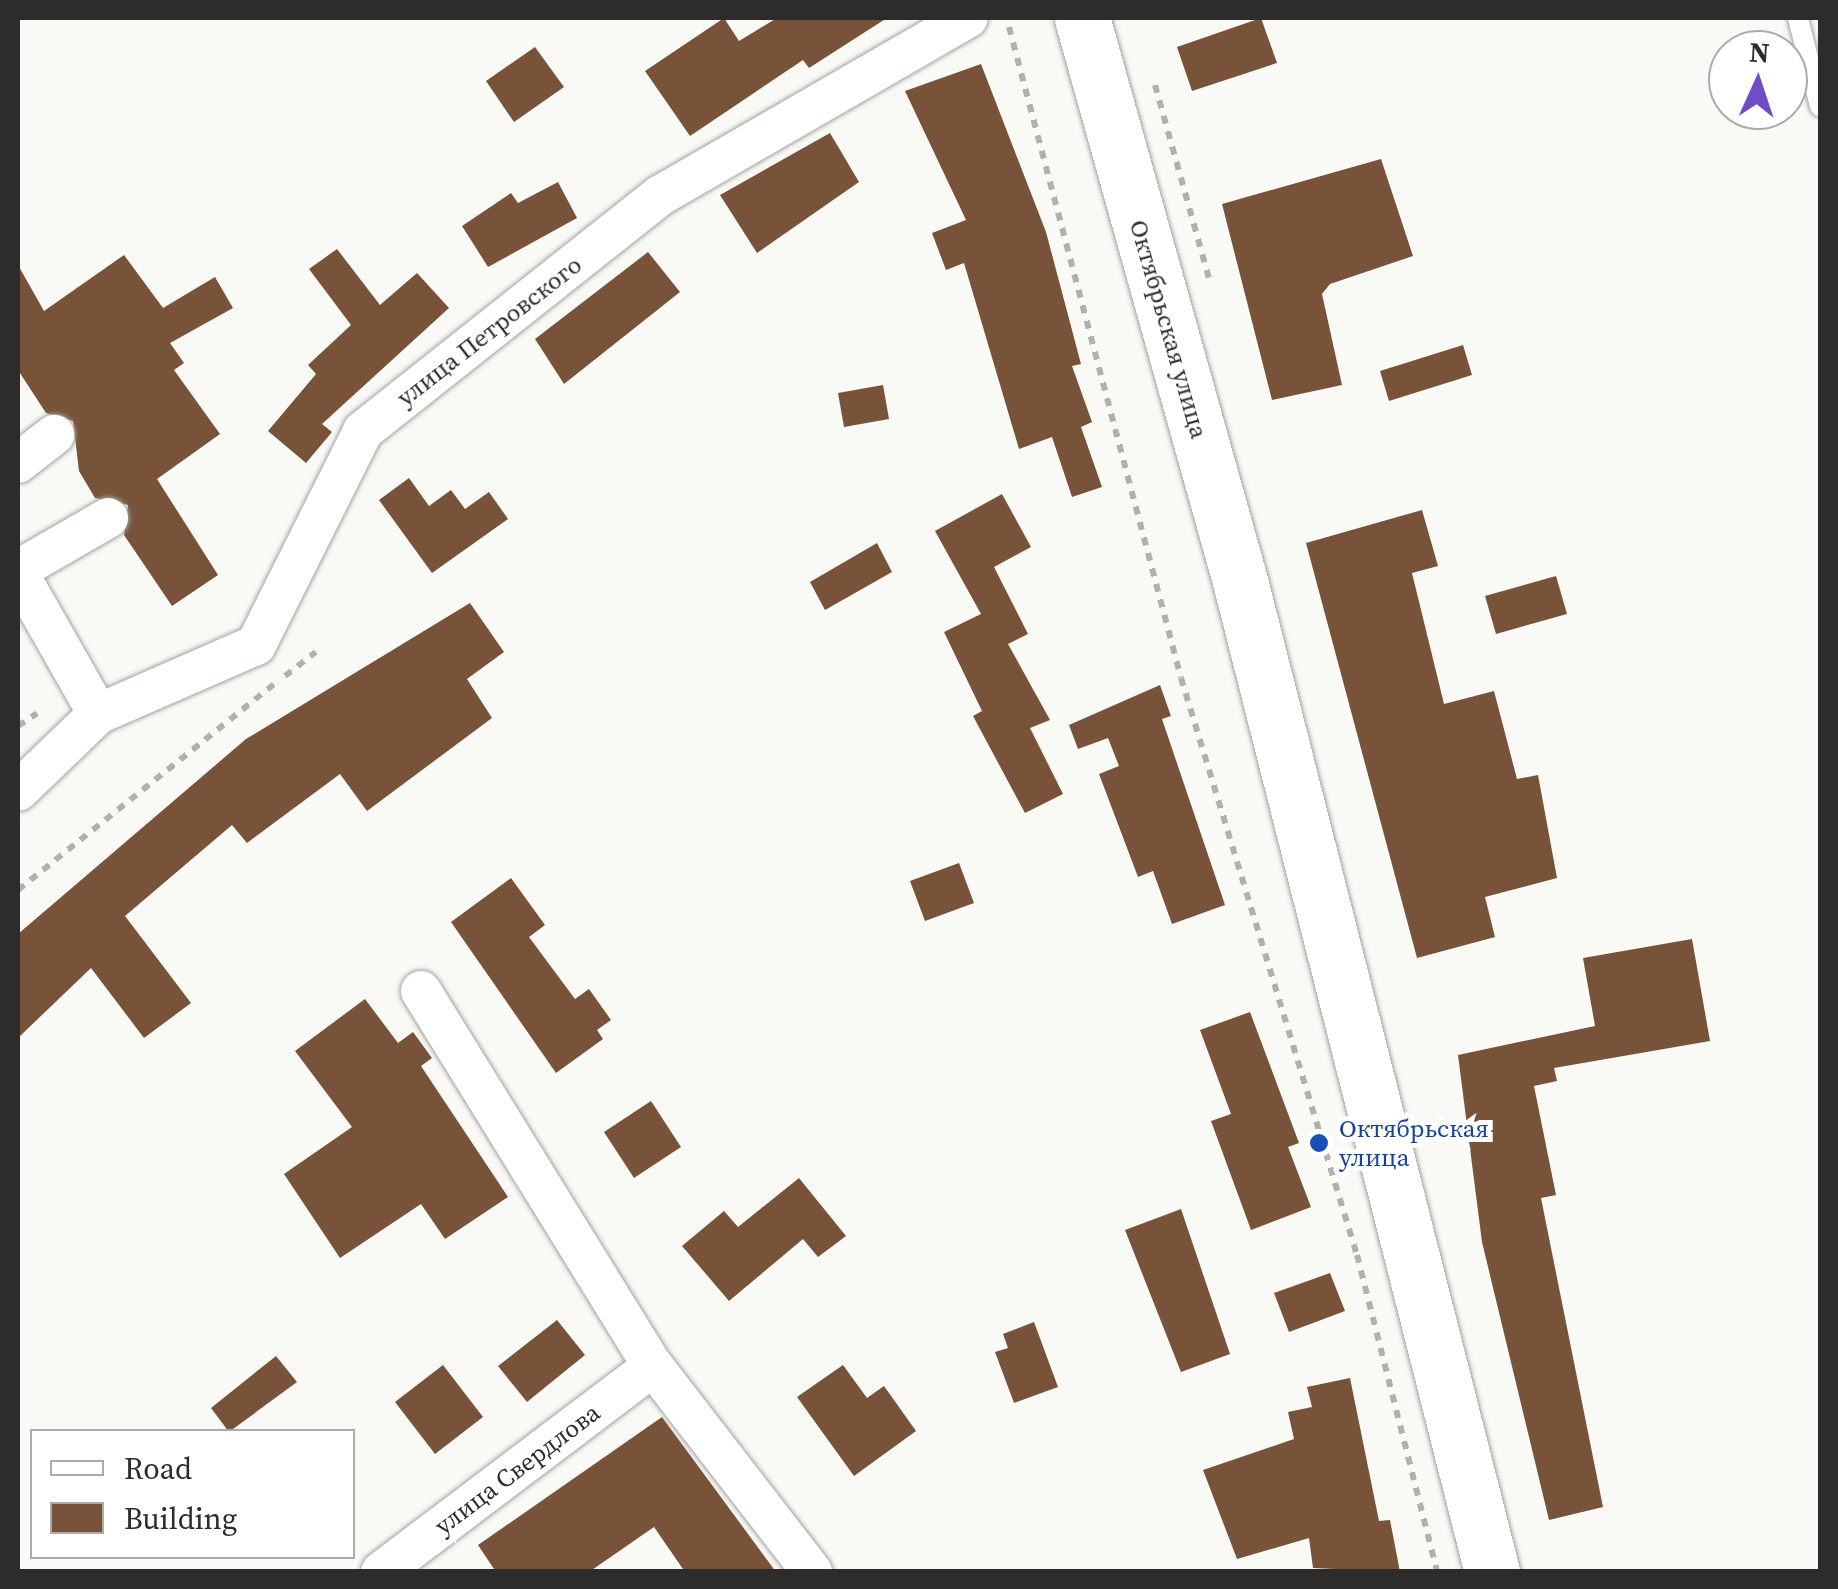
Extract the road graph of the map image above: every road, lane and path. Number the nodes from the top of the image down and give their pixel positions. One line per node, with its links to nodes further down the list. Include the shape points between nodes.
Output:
1 (968, 18): 11 (street, улица Петровского, via 661,195 363,432 256,645)
2 (1006, 18): 18 (path, via 1182,678 1357,1255)
3 (1082, 18): 19 (main road, Октябрьская улица, via 1240,581)
4 (1798, 18): 5 (lane)
5 (1820, 106)
6 (54, 435): 7 (street)
7 (18, 464)
8 (108, 518): 9 (street)
9 (18, 572): 11 (street)
10 (316, 652): 13 (path)
11 (98, 714): 12 (street, улица Петровского)
12 (18, 791)
13 (18, 890)
14 (421, 991): 15 (street)
15 (654, 1366): 16 (street, улица Свердлова); 17 (street)
16 (381, 1572)
17 (812, 1572)
18 (1436, 1572)
19 (1492, 1572)

